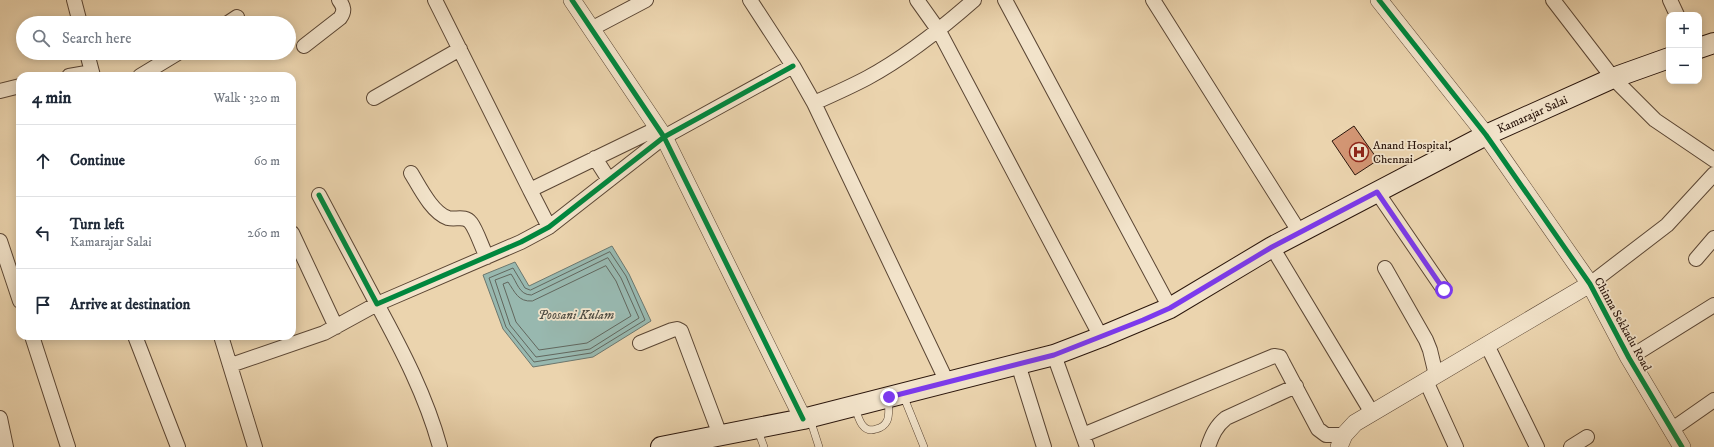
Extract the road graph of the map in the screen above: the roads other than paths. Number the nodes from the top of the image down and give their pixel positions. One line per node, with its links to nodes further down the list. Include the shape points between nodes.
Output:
1 (74, 0): 15 (street)
2 (340, 0): 19 (street, via 343,13 340,18)
3 (435, 0): 21 (street)
4 (572, 0): 16 (street)
5 (646, 0): 16 (street)
6 (750, 0): 25 (street)
7 (917, 0): 17 (street)
8 (974, 0): 17 (street)
9 (1005, 0): 57 (street)
10 (1152, 0): 44 (street)
11 (1379, 0): 34 (street, Chinna Sekkadu Road)
12 (1553, 0): 28 (street)
13 (1670, 0): 14 (street)
14 (1676, 12)
15 (78, 16)
16 (592, 29): 33 (street)
17 (939, 31): 32 (street, via 868,78); 59 (street)
18 (1714, 43): 20 (main road)
19 (304, 46)
20 (1702, 47)
21 (460, 49): 31 (street); 40 (street)
22 (1666, 59): 28 (main road, Kamarajar Salai)
23 (89, 60): 26 (street)
24 (166, 60): 27 (street)
25 (793, 66): 32 (street); 33 (street)
26 (92, 72)
27 (147, 72)
28 (1613, 78): 34 (main road, Kamarajar Salai); 36 (street, via 1655,120)
29 (16, 87): 30 (street)
30 (0, 91)
31 (374, 98)
32 (814, 103): 70 (street)
33 (661, 133): 35 (street); 39 (street); 77 (street)
34 (1486, 135): 41 (main road, Kamarajar Salai); 52 (street, Chinna Sekkadu Road)
35 (595, 158): 39 (street); 40 (street)
36 (1714, 160)
37 (411, 173): 49 (street, via 438,213 447,218 464,218 471,223)
38 (1714, 174): 52 (street, via 1667,225)
39 (609, 180): 43 (street)
40 (530, 190): 43 (street)
41 (1377, 192): 44 (main road, Kamarajar Salai); 54 (street)
42 (319, 196): 55 (street)
43 (549, 227): 49 (street)
44 (1300, 233): 48 (main road, Kamarajar Salai)
45 (1714, 238): 50 (street)
46 (0, 241): 53 (street)
47 (296, 242): 58 (street)
48 (1272, 247): 57 (main road, Kamarajar Salai); 75 (street)
49 (486, 257): 55 (street)
50 (1696, 259)
51 (1385, 268): 69 (street, via 1426,340 1430,350)
52 (1590, 284): 64 (street); 66 (street, Chinna Sekkadu Road)
53 (16, 289)
54 (1444, 290)
55 (377, 304): 58 (street); 89 (street, via 424,396)
56 (1714, 305): 66 (street)
57 (1170, 308): 59 (main road, Kamarajar Salai)
58 (336, 327): 68 (street)
59 (1101, 337): 65 (main road, Kamarajar Salai)
60 (33, 340): 86 (street)
61 (137, 340): 87 (street)
62 (222, 340): 68 (street)
63 (640, 343): 80 (street, via 672,330 681,331)
64 (1487, 345): 69 (street); 97 (street)
65 (1054, 355): 67 (main road, Kamarajar Salai); 82 (street)
66 (1629, 358): 79 (street, Chinna Sekkadu Road)
67 (1018, 364): 70 (main road, Kamarajar Salai); 94 (street)
68 (231, 365): 88 (street)
69 (1431, 378): 75 (street); 96 (street)
70 (947, 382): 72 (main road, Kamarajar Salai)
71 (1296, 386): 82 (street, via 1280,358 1274,356); 83 (street, via 1318,429); 95 (street, via 1226,418 1218,424)
72 (896, 395): 74 (main road, Kamarajar Salai); 74 (lane, via 887,421 875,430 868,430 862,425); 93 (lane)
73 (1714, 400): 79 (street)
74 (855, 405): 77 (main road, Kamarajar Salai)
75 (1372, 413): 83 (street, via 1355,423)
76 (0, 418): 85 (street)
77 (807, 418): 78 (main road, Kamarajar Salai); 92 (lane)
78 (757, 428): 80 (main road, Kamarajar Salai); 91 (lane)
79 (1671, 430): 99 (street, Chinna Sekkadu Road)
80 (720, 435): 84 (main road, Kamarajar Salai)
81 (1587, 437): 98 (street)
82 (1085, 441)
83 (1341, 441)
84 (690, 444): 90 (main road, Kamarajar Salai)
85 (6, 447)
86 (68, 447)
87 (178, 447)
88 (256, 447)
89 (440, 447)
90 (661, 447)
91 (764, 447)
92 (819, 447)
93 (924, 447)
94 (1044, 447)
95 (1208, 447)
96 (1456, 447)
97 (1537, 447)
98 (1571, 447)
99 (1682, 447)

